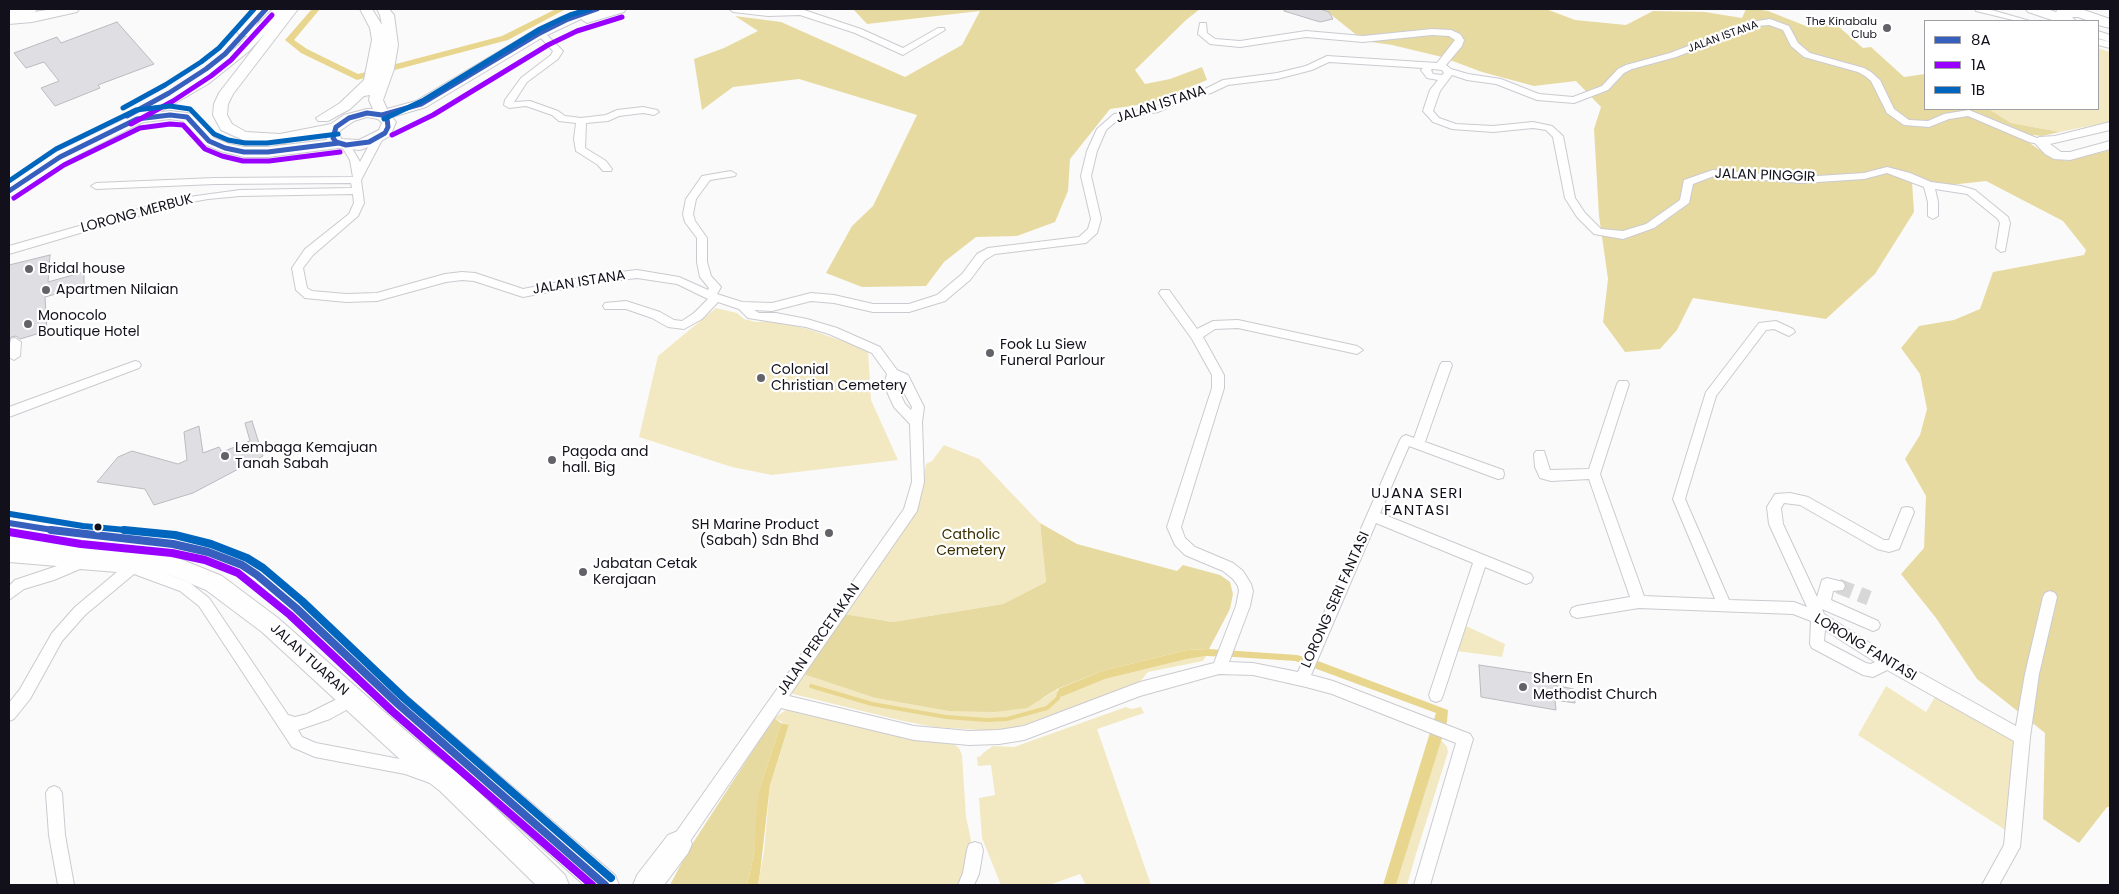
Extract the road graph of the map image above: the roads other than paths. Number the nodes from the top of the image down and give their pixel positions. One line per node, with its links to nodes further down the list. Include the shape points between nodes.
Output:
1 (20, 9): 16 (main road)
2 (30, 9): 16 (main road)
3 (54, 9): 18 (main road)
4 (72, 9): 18 (main road)
5 (258, 9): 24 (main road)
6 (266, 9): 24 (main road)
7 (281, 9): 32 (main road, via 221,67 188,90)
8 (291, 9): 31 (main road, via 226,93)
9 (366, 9): 29 (main road, via 375,23 378,40)
10 (383, 9): 29 (main road, via 387,15 391,45)
11 (597, 9): 29 (main road, via 538,34 438,94 407,104)
12 (619, 9): 25 (main road, via 574,23)
13 (733, 9): 23 (street, via 768,14 801,12 858,31 903,52)
14 (1979, 9): 19 (street)
15 (2033, 9): 17 (main road)
16 (9, 13)
17 (2062, 14): 20 (main road); 21 (main road, via 2080,13)
18 (9, 20)
19 (2022, 20)
20 (2086, 20)
21 (2096, 20)
22 (1203, 25): 27 (street, JALAN PINGGIR, via 1202,34 1206,39 1240,44 1306,34 1363,40 1441,32 1457,36 1460,40)
23 (940, 30)
24 (245, 32): 43 (main road, via 219,59 169,93 75,140)
25 (544, 37): 29 (main road, via 428,108); 34 (street, via 558,51 555,57 524,80 509,105 527,103 562,118)
26 (1429, 72): 27 (street, JALAN ISTANA); 28 (street); 54 (street, JALAN ISTANA, via 1390,62 1327,59 1309,68 1277,76 1226,82 1155,110 1117,116 1102,129 1092,151 1086,176 1096,219 1093,231 1082,240 992,251 980,257 966,277 941,298 909,308 884,309 811,297 772,307)
27 (1444, 73): 28 (street, JALAN PINGGIR); 37 (street, JALAN ISTANA, via 1498,81 1537,98 1574,100 1604,88 1629,67 1673,55 1754,24 1770,22 1786,28 1794,44 1807,55 1868,74 1875,80 1890,111 1908,123 1929,124 1969,112)
28 (1435, 90): 44 (street, JALAN PINGGIR, via 1428,111 1436,120 1455,127 1493,129 1533,125 1549,128 1558,136 1570,198 1598,232 1623,236 1650,226 1685,201 1688,182 1713,172 1802,180 1864,176 1887,170)
29 (376, 105): 31 (main road, via 289,128 248,129); 33 (main road); 33 (main road, via 367,113); 38 (main road, via 360,144); 42 (street)
30 (654, 112): 34 (street, via 617,113 608,118)
31 (220, 115): 36 (main road, via 226,128 233,132 267,139)
32 (137, 118): 38 (main road, via 186,117 209,141 244,152); 46 (main road, via 60,157)
33 (349, 118): 36 (main road)
34 (582, 121): 40 (street, via 580,149)
35 (2110, 126): 37 (street, JALAN ISTANA)
36 (336, 127): 38 (main road, via 332,138)
37 (2039, 141): 39 (street, via 2059,156)
38 (342, 144): 42 (street, JALAN ISTANA, via 355,160)
39 (2110, 145)
40 (607, 169)
41 (731, 174): 52 (street, via 706,178 691,199 688,214 702,238 702,262 706,277 715,287)
42 (357, 178): 45 (street); 47 (street, JALAN ISTANA)
43 (9, 179)
44 (1927, 185): 48 (street, via 1933,202); 49 (street, via 1966,190 2000,214 2005,223)
45 (96, 186)
46 (9, 191)
47 (358, 191): 50 (street, LORONG MERBUK, via 200,197 165,204); 52 (street, JALAN ISTANA, via 359,203 353,216 309,252 297,268 302,290 309,294 377,297 462,276 475,277 523,293 637,274 679,281)
48 (1933, 216)
49 (2001, 248)
50 (9, 250)
51 (1165, 293): 56 (street)
52 (714, 297): 53 (street, via 698,316 684,325 672,324 626,305); 54 (street, JALAN ISTANA)
53 (608, 306)
54 (742, 306): 93 (street, JALAN PERCETAKAN, via 758,317 807,323 872,346 893,373 890,385 900,407 916,422 918,482 910,510)
55 (1789, 332): 84 (street, via 1776,325 1763,326 1710,395 1679,499)
56 (1196, 336): 58 (street, via 1213,325 1238,324); 89 (street, via 1218,375 1218,388 1174,527 1180,541 1190,551 1228,567 1244,584 1243,606)
57 (15, 342): 59 (street)
58 (1357, 350)
59 (14, 356)
60 (135, 365): 63 (street)
61 (1446, 365): 64 (street, LORONG SERI FANTASI)
62 (1623, 384): 67 (street)
63 (9, 412)
64 (1412, 442): 66 (street); 69 (street, LORONG SERI FANTASI)
65 (1540, 454): 67 (street, via 1545,474)
66 (1498, 474)
67 (1594, 474): 82 (street)
68 (1907, 512): 83 (street, via 1894,544 1888,546 1803,501 1780,498 1774,507 1776,524)
69 (1373, 516): 74 (street); 90 (street, LORONG SERI FANTASI)
70 (9, 524): 72 (main road, JALAN TUARAN, via 82,536 173,544)
71 (9, 543): 78 (main road, JALAN TUARAN, via 139,558 173,566)
72 (208, 552): 78 (main road); 94 (main road, JALAN TUARAN, via 257,575)
73 (9, 556): 75 (street)
74 (1481, 560): 77 (street); 91 (street)
75 (81, 562): 76 (street); 80 (street, via 20,584)
76 (132, 568): 95 (street, via 80,611 57,637); 96 (street, via 184,587 204,602)
77 (1526, 578)
78 (214, 583): 92 (main road, JALAN TUARAN, via 270,625)
79 (1838, 586): 83 (street, via 1827,584)
80 (9, 594)
81 (2050, 597): 97 (street)
82 (1638, 602): 84 (street, LORONG FANTASI); 85 (street, LORONG FANTASI)
83 (1818, 603): 86 (street); 87 (street)
84 (1725, 606): 86 (street, LORONG FANTASI, via 1794,608)
85 (1577, 612)
86 (1818, 618): 88 (street, LORONG FANTASI); 88 (street, via 1817,644 1862,669 1873,671)
87 (1873, 625)
88 (1887, 662): 97 (street, LORONG FANTASI)
89 (1220, 664): 90 (street, via 1253,670); 93 (street, via 1140,689 1024,733 999,737 914,734)
90 (1306, 666): 108 (street, via 1333,688 1464,738)
91 (1436, 695)
92 (352, 699): 96 (street, via 308,721 295,724); 98 (main road, JALAN TUARAN)
93 (777, 700): 101 (street, JALAN PERCETAKAN)
94 (398, 704): 100 (main road, via 400,720 413,734 495,807 496,813); 105 (main road, JALAN TUARAN)
95 (9, 714)
96 (282, 721): 98 (street, via 296,742 315,750 405,768)
97 (2022, 736): 109 (street, via 2012,847)
98 (449, 782): 100 (main road, JALAN TUARAN)
99 (54, 793): 103 (street, via 57,836)
100 (490, 821): 104 (main road, JALAN TUARAN)
101 (678, 844): 106 (main road)
102 (975, 850): 107 (street)
103 (66, 885)
104 (554, 885)
105 (605, 885)
106 (650, 885)
107 (966, 885)
108 (1422, 885)
109 (1990, 885)

